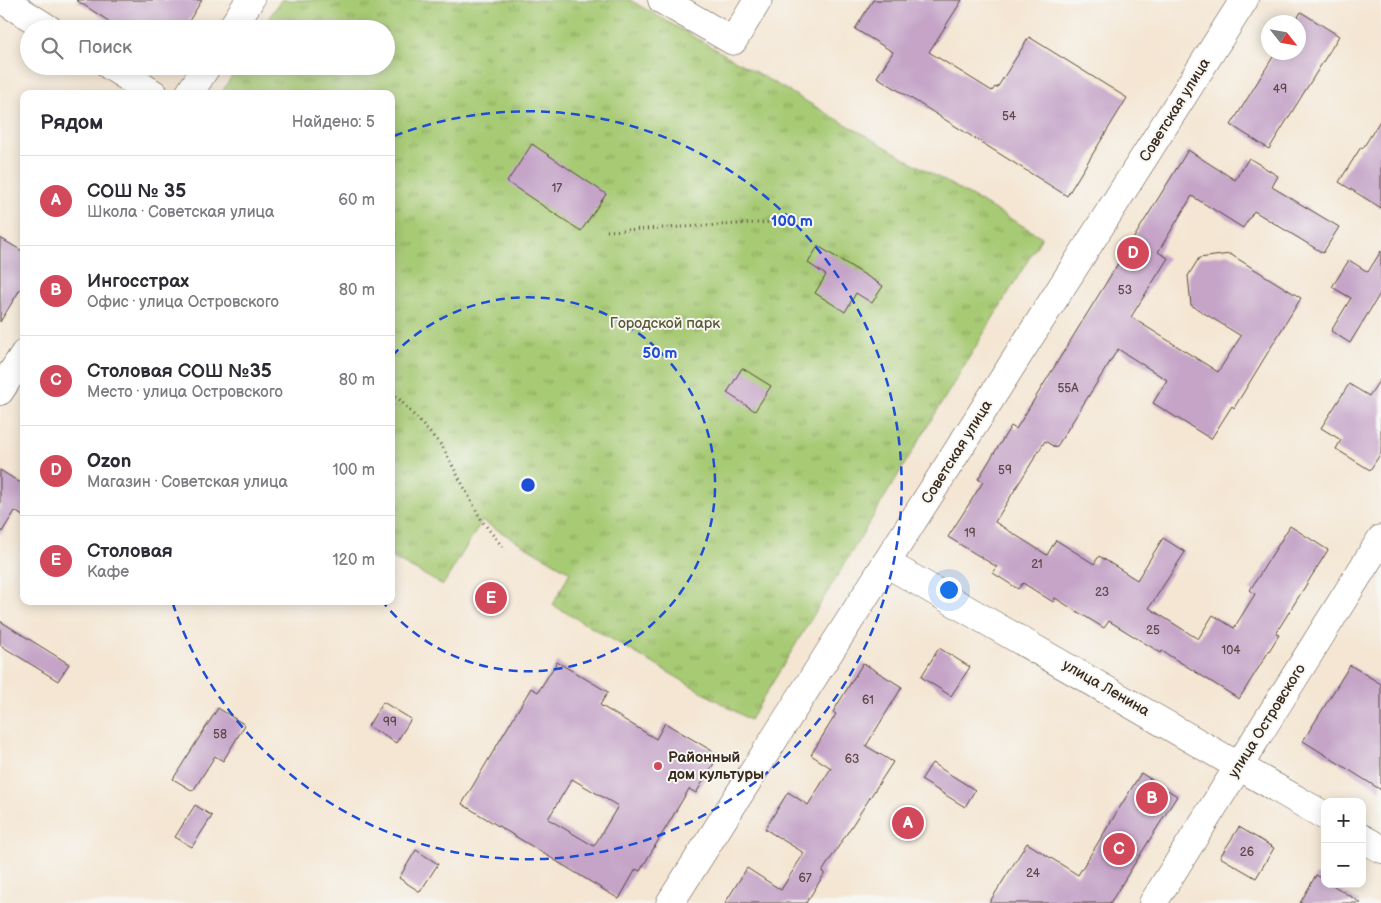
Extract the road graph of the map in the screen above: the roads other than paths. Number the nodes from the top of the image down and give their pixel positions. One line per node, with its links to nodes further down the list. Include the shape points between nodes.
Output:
1 (3, 0): 6 (street)
2 (250, 0): 7 (street)
3 (662, 0): 4 (street, via 732,42)
4 (758, 0)
5 (1244, 0): 15 (street, Советская улица)
6 (35, 20)
7 (237, 20)
8 (124, 75): 10 (street)
9 (202, 75): 11 (street)
10 (148, 90)
11 (193, 90)
12 (20, 360): 13 (street)
13 (0, 391)
14 (1381, 539): 16 (street, улица Островского)
15 (886, 562): 16 (street, улица Ленина); 20 (street, Советская улица)
16 (1240, 766): 17 (street, улица Ленина); 21 (street, улица Островского)
17 (1321, 814)
18 (1366, 840): 19 (street)
19 (1381, 849)
20 (670, 903)
21 (1153, 903)

